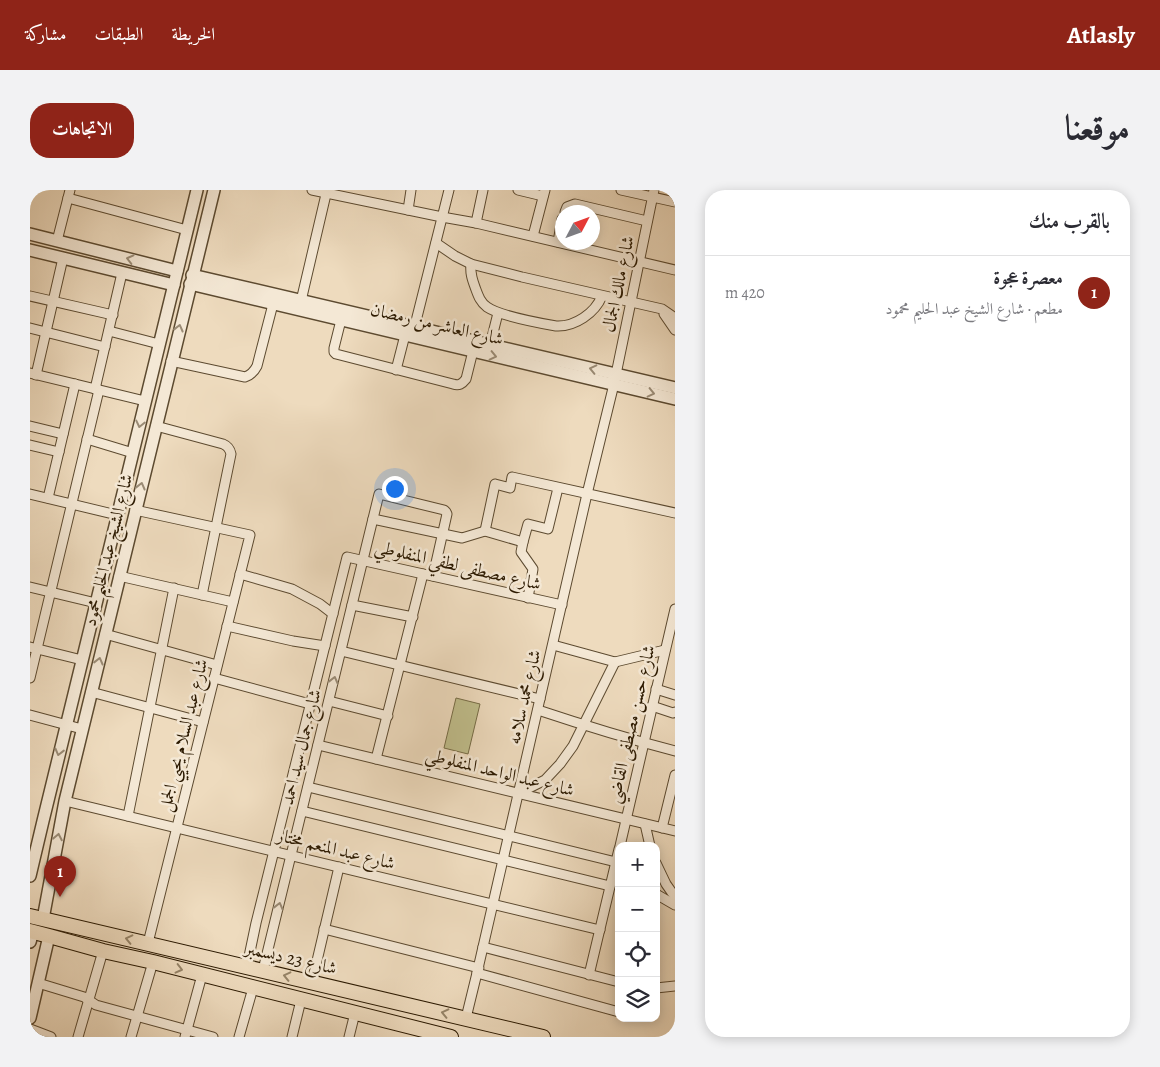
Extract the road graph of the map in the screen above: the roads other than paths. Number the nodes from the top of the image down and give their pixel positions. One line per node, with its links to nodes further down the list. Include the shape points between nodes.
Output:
1 (196, 190): 19 (street, شارع الشيخ عبد الحليم محمود)
2 (214, 190): 33 (street, شارع الشيخ عبد الحليم محمود)
3 (312, 190): 9 (street)
4 (411, 190): 14 (street)
5 (449, 190): 16 (street)
6 (483, 190): 18 (street)
7 (518, 190): 10 (street)
8 (621, 190): 12 (street)
9 (327, 192): 14 (street); 38 (street)
10 (544, 193): 21 (street)
11 (69, 194): 19 (street); 22 (street)
12 (653, 194): 13 (street); 17 (street, شارع مالك الجمال)
13 (675, 202)
14 (408, 210): 16 (street)
15 (600, 210): 17 (street)
16 (442, 217): 18 (street); 24 (street)
17 (647, 221): 28 (street, شارع مالك الجمال)
18 (476, 223): 21 (street)
19 (187, 230): 31 (street, شارع الشيخ عبد الحليم محمود)
20 (30, 234): 22 (street)
21 (533, 236): 23 (street)
22 (57, 241): 31 (street, one-way to 22)
23 (555, 241)
24 (436, 243): 29 (street); 50 (street)
25 (30, 250): 27 (street)
26 (592, 250): 28 (street)
27 (63, 258): 32 (street); 37 (street)
28 (639, 261): 30 (street); 39 (street, شارع مالك الجمال)
29 (471, 264): 36 (street); 42 (street, via 471,278 479,298)
30 (675, 270)
31 (177, 271): 34 (street, شارع الشيخ عبد الحليم محمود)
32 (122, 273): 34 (street); 43 (street)
33 (191, 279): 38 (street, شارع العاشر من رمضان); 40 (street, شارع العاشر من رمضان); 55 (street, شارع الشيخ عبد الحليم محمود, one-way to 33)
34 (174, 285): 51 (street, شارع الشيخ عبد الحليم محمود)
35 (30, 296): 37 (street)
36 (602, 296): 39 (street); 42 (street, via 592,311 564,326)
37 (53, 301): 43 (street); 49 (street)
38 (301, 301): 50 (street, شارع العاشر من رمضان)
39 (631, 302): 41 (street); 58 (street, شارع مالك الجمال)
40 (273, 304): 45 (street, شارع العاشر من رمضان); 55 (street, via 253,374 245,378)
41 (662, 309): 44 (street); 47 (street)
42 (498, 313): 52 (street)
43 (113, 315): 48 (street)
44 (675, 318)
45 (341, 320): 50 (street, شارع العاشر من رمضان); 56 (street, via 334,348 336,354)
46 (30, 328): 49 (street)
47 (675, 330)
48 (109, 331): 51 (street); 53 (street)
49 (46, 332): 53 (street); 57 (street)
50 (411, 333): 52 (street, شارع العاشر من رمضان); 54 (street, شارع العاشر من رمضان); 56 (street)
51 (160, 344): 63 (street, شارع الشيخ عبد الحليم محمود)
52 (490, 345): 58 (street, شارع العاشر من رمضان, one-way to 52)
53 (105, 346): 61 (street)
54 (473, 351): 56 (street, via 466,379 460,385); 58 (street, شارع العاشر من رمضان, one-way to 58)
55 (171, 361): 65 (street, شارع الشيخ عبد الحليم محمود)
56 (396, 370)
57 (33, 374): 59 (street)
58 (615, 379): 60 (street, شارع العاشر من رمضان); 62 (street, شارع العاشر من رمضان, one-way to 62); 74 (street, شارع محمد سلامه)
59 (75, 384): 61 (street); 66 (street)
60 (675, 388)
61 (97, 389): 63 (street); 67 (street)
62 (675, 399)
63 (145, 401): 70 (street, شارع الشيخ عبد الحليم محمود, one-way to 70)
64 (30, 426): 66 (street)
65 (156, 426): 71 (street, شارع الشيخ عبد الحليم محمود); 81 (street, via 229,448 231,454)
66 (63, 434): 69 (street)
67 (87, 439): 70 (street); 76 (street)
68 (30, 445): 69 (street)
69 (59, 452): 75 (street)
70 (133, 453): 71 (street); 79 (street, شارع الشيخ عبد الحليم محمود)
71 (148, 458): 77 (street, شارع الشيخ عبد الحليم محمود, one-way to 71)
72 (558, 488): 74 (street); 82 (street, via 512,477 510,488 495,484); 84 (street, via 548,529 528,524)
73 (30, 494): 75 (street)
74 (587, 494): 78 (street); 99 (street, شارع محمد سلامه)
75 (48, 498): 76 (street)
76 (71, 504): 79 (street); 93 (street)
77 (135, 510): 81 (street); 89 (street, شارع الشيخ عبد الحليم محمود)
78 (675, 513)
79 (117, 516): 97 (street, شارع الشيخ عبد الحليم محمود)
80 (374, 519): 83 (street); 83 (street, شارع جمال سيد احمد, via 379,494 444,510 447,514); 86 (street, شارع جمال سيد احمد)
81 (216, 528): 87 (street, شارع عبد السلام يحيي الجمل, via 250,535); 94 (street)
82 (485, 531): 83 (street, via 462,538); 84 (street)
83 (442, 534): 90 (street)
84 (523, 542): 95 (street, via 521,552 533,568)
85 (347, 557): 86 (street, شارع مصطفى لطفي المنفلوطي); 101 (street, شارع جمال سيد احمد)
86 (363, 561): 88 (street, شارع مصطفى لطفي المنفلوطي); 98 (street, شارع جمال سيد احمد)
87 (240, 574): 96 (street, شارع عبد السلام يحيي الجمل); 101 (street, via 304,594)
88 (423, 574): 90 (street, شارع مصطفى لطفي المنفلوطي); 102 (street)
89 (119, 576): 92 (street); 105 (street, شارع الشيخ عبد الحليم محمود)
90 (433, 576): 95 (street, شارع مصطفى لطفي المنفلوطي)
91 (30, 587): 93 (street)
92 (174, 588): 94 (street); 109 (street)
93 (51, 592): 97 (street); 108 (street)
94 (202, 595): 96 (street)
95 (528, 598): 99 (street, شارع مصطفى لطفي المنفلوطي)
96 (233, 602): 103 (street, شارع عبد السلام يحيي الجمل)
97 (96, 603): 112 (street, شارع الشيخ عبد الحليم محمود)
98 (352, 605): 102 (street); 111 (street, شارع جمال سيد احمد)
99 (562, 605): 106 (street, شارع محمد سلامه)
100 (675, 609): 104 (street, شارع حسن مصطفى القاضي)
101 (333, 614): 107 (street, شارع جمال سيد احمد)
102 (412, 617): 115 (street)
103 (227, 626): 107 (street); 114 (street, شارع عبد السلام يحيي الجمل)
104 (672, 631): 110 (street, شارع حسن مصطفى القاضي)
105 (105, 634): 109 (street); 119 (street, شارع الشيخ عبد الحليم محمود, one-way to 105)
106 (553, 645): 113 (street); 121 (street, شارع محمد سلامه)
107 (325, 646): 123 (street, شارع جمال سيد احمد)
108 (34, 648): 112 (street); 116 (street)
109 (162, 650): 114 (street); 125 (street)
110 (665, 650): 113 (street); 118 (street, شارع حسن مصطفى القاضي)
111 (341, 652): 115 (street); 122 (street, شارع جمال سيد احمد, one-way to 111)
112 (82, 660): 131 (street, شارع الشيخ عبد الحليم محمود)
113 (615, 662): 132 (street)
114 (217, 665): 117 (street, شارع عبد السلام يحيي الجمل)
115 (400, 666): 121 (street); 129 (street)
116 (30, 678)
117 (214, 678): 123 (street); 130 (street, شارع عبد السلام يحيي الجمل)
118 (656, 689): 120 (street); 124 (street, شارع حسن مصطفى القاضي)
119 (91, 692): 125 (street); 133 (street, شارع الشيخ عبد الحليم محمود)
120 (675, 695)
121 (540, 699): 126 (street, شارع محمد سلامه)
122 (329, 701): 129 (street); 135 (street, شارع جمال سيد احمد)
123 (310, 704): 152 (street, شارع جمال سيد احمد)
124 (652, 706): 127 (street); 134 (street, شارع حسن مصطفى القاضي)
125 (150, 708): 130 (street); 143 (street)
126 (538, 710): 132 (street); 140 (street, شارع محمد سلامه)
127 (675, 712)
128 (30, 715): 131 (street)
129 (388, 716): 137 (street)
130 (203, 722): 146 (street, شارع عبد السلام يحيي الجمل)
131 (66, 725): 133 (street); 158 (street, شارع الشيخ عبد الحليم محمود, one-way to 158)
132 (583, 725): 134 (street); 140 (street, via 574,746 545,780)
133 (82, 729): 141 (street, شارع الشيخ عبد الحليم محمود)
134 (644, 743): 136 (street); 144 (street, شارع حسن مصطفى القاضي)
135 (318, 745): 137 (street, شارع عبد الواحد المنفلوطي); 139 (street, شارع جمال سيد احمد)
136 (675, 750)
137 (376, 759): 140 (street, شارع عبد الواحد المنفلوطي)
138 (675, 775): 147 (street)
139 (308, 787): 142 (street, شارع جمال سيد احمد); 149 (street)
140 (519, 793): 144 (street, شارع عبد الواحد المنفلوطي); 149 (street, شارع محمد سلامه)
141 (65, 800): 143 (street, شارع عبد المنعم مختار); 165 (street, شارع الشيخ عبد الحليم محمود, one-way to 141)
142 (302, 811): 153 (street, شارع جمال سيد احمد); 154 (street)
143 (128, 816): 146 (street, شارع عبد المنعم مختار)
144 (626, 819): 145 (street, شارع عبد الواحد المنفلوطي); 150 (street, شارع حسن مصطفى القاضي)
145 (645, 824): 147 (street, شارع عبد الواحد المنفلوطي); 151 (street)
146 (177, 828): 152 (street, شارع عبد المنعم مختار); 170 (street, شارع عبد السلام يحيي الجمل)
147 (662, 828): 148 (street, شارع عبد الواحد المنفلوطي)
148 (675, 831)
149 (509, 836): 154 (street, شارع محمد سلامه); 155 (street)
150 (621, 842)
151 (649, 842)
152 (274, 851): 153 (street, شارع عبد المنعم مختار); 174 (street, شارع جمال سيد احمد)
153 (291, 855): 156 (street, شارع عبد المنعم مختار); 175 (street, شارع جمال سيد احمد, one-way to 153)
154 (503, 860): 160 (street); 163 (street, شارع محمد سلامه)
155 (615, 862)
156 (339, 867): 163 (street, شارع عبد المنعم مختار); 166 (street)
157 (660, 871): 162 (street)
158 (30, 876)
159 (615, 878): 160 (street)
160 (610, 886): 167 (street)
161 (660, 896): 164 (street)
162 (675, 897)
163 (493, 904): 167 (street, شارع عبد المنعم مختار); 171 (street, شارع محمد سلامه)
164 (675, 905)
165 (36, 917): 170 (main road, شارع 23 ديسمبر, one-way to 165)
166 (324, 929): 176 (street); 180 (street)
167 (600, 930): 178 (street)
168 (31, 935): 169 (main road)
169 (49, 936): 172 (main road); 181 (street)
170 (148, 943): 174 (main road, شارع 23 ديسمبر)
171 (483, 947): 176 (street, شارع محمد سلامه); 178 (street)
172 (103, 951): 173 (main road); 185 (street)
173 (153, 962): 177 (main road, one-way to 177); 190 (street)
174 (247, 966): 175 (main road, شارع 23 ديسمبر)
175 (263, 970): 180 (main road, شارع 23 ديسمبر, one-way to 175)
176 (478, 970): 188 (street); 192 (street, شارع محمد سلامه)
177 (202, 974): 183 (main road); 195 (street)
178 (589, 975): 179 (street)
179 (615, 981)
180 (312, 982): 187 (main road, شارع 23 ديسمبر)
181 (38, 984): 185 (street); 191 (street)
182 (675, 986): 184 (street)
183 (253, 988): 186 (main road); 200 (street)
184 (660, 988)
185 (88, 1000): 190 (street); 197 (street)
186 (301, 1000): 189 (main road); 201 (street)
187 (396, 1002): 192 (main road, شارع 23 ديسمبر, one-way to 187); 193 (main road)
188 (615, 1011)
189 (355, 1013): 193 (main road); 202 (street)
190 (137, 1016): 195 (street); 198 (street)
191 (30, 1018)
192 (466, 1018): 204 (main road, شارع 23 ديسمبر)
193 (390, 1022): 203 (main road)
194 (30, 1029): 196 (street)
195 (186, 1033): 199 (street)
196 (51, 1037)
197 (78, 1037)
198 (131, 1037)
199 (214, 1037)
200 (239, 1037)
201 (292, 1037)
202 (349, 1037)
203 (451, 1037)
204 (543, 1037)

